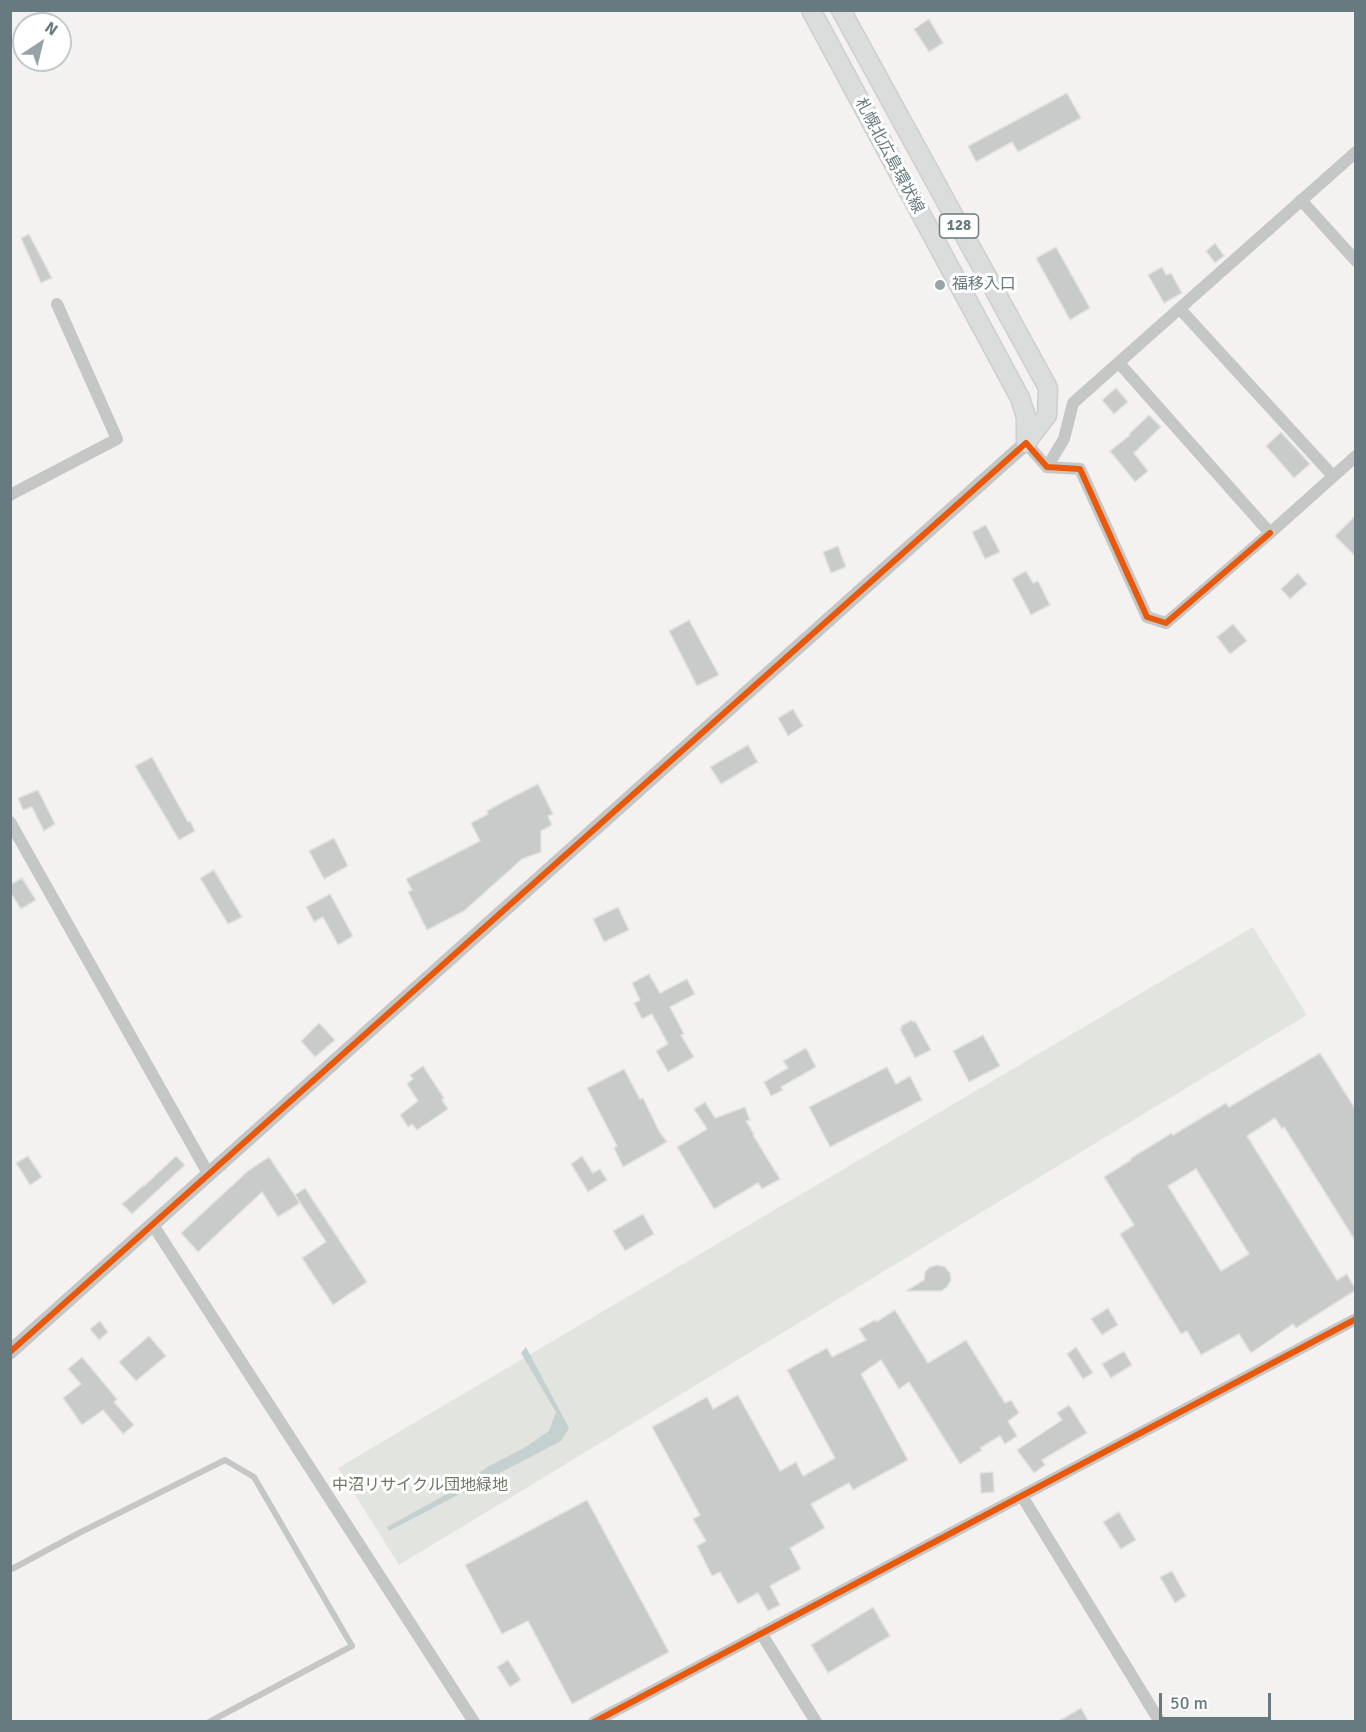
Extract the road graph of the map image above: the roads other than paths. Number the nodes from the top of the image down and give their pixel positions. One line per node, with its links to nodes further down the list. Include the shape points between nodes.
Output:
1 (811, 10): 9 (main road, 札幌北広島環状線 / 128, via 1020,398 1026,417)
2 (841, 10): 9 (main road, 札幌北広島環状線 / 128, via 1047,386 1047,414)
3 (1356, 152): 4 (street)
4 (1301, 200): 5 (street); 7 (street)
5 (1356, 261)
6 (57, 304): 13 (street, via 117,439)
7 (1180, 309): 8 (street); 12 (street)
8 (1119, 363): 11 (street, via 1073,403 1064,439); 14 (street)
9 (1026, 443): 11 (street); 16 (street)
10 (1356, 456): 12 (street)
11 (1047, 467): 14 (street, via 1080,469 1147,617 1167,623)
12 (1334, 476): 14 (street)
13 (10, 495)
14 (1270, 533)
15 (10, 822): 16 (street)
16 (209, 1175): 17 (street)
17 (153, 1225): 19 (street); 24 (street)
18 (1356, 1319): 20 (street)
19 (10, 1352)
20 (1022, 1496): 22 (street); 27 (street)
21 (10, 1570): 23 (lane, via 225,1460 254,1477 351,1646)
22 (761, 1634): 25 (street); 26 (street)
23 (209, 1722)
24 (474, 1722)
25 (594, 1722)
26 (816, 1722)
27 (1160, 1722)

